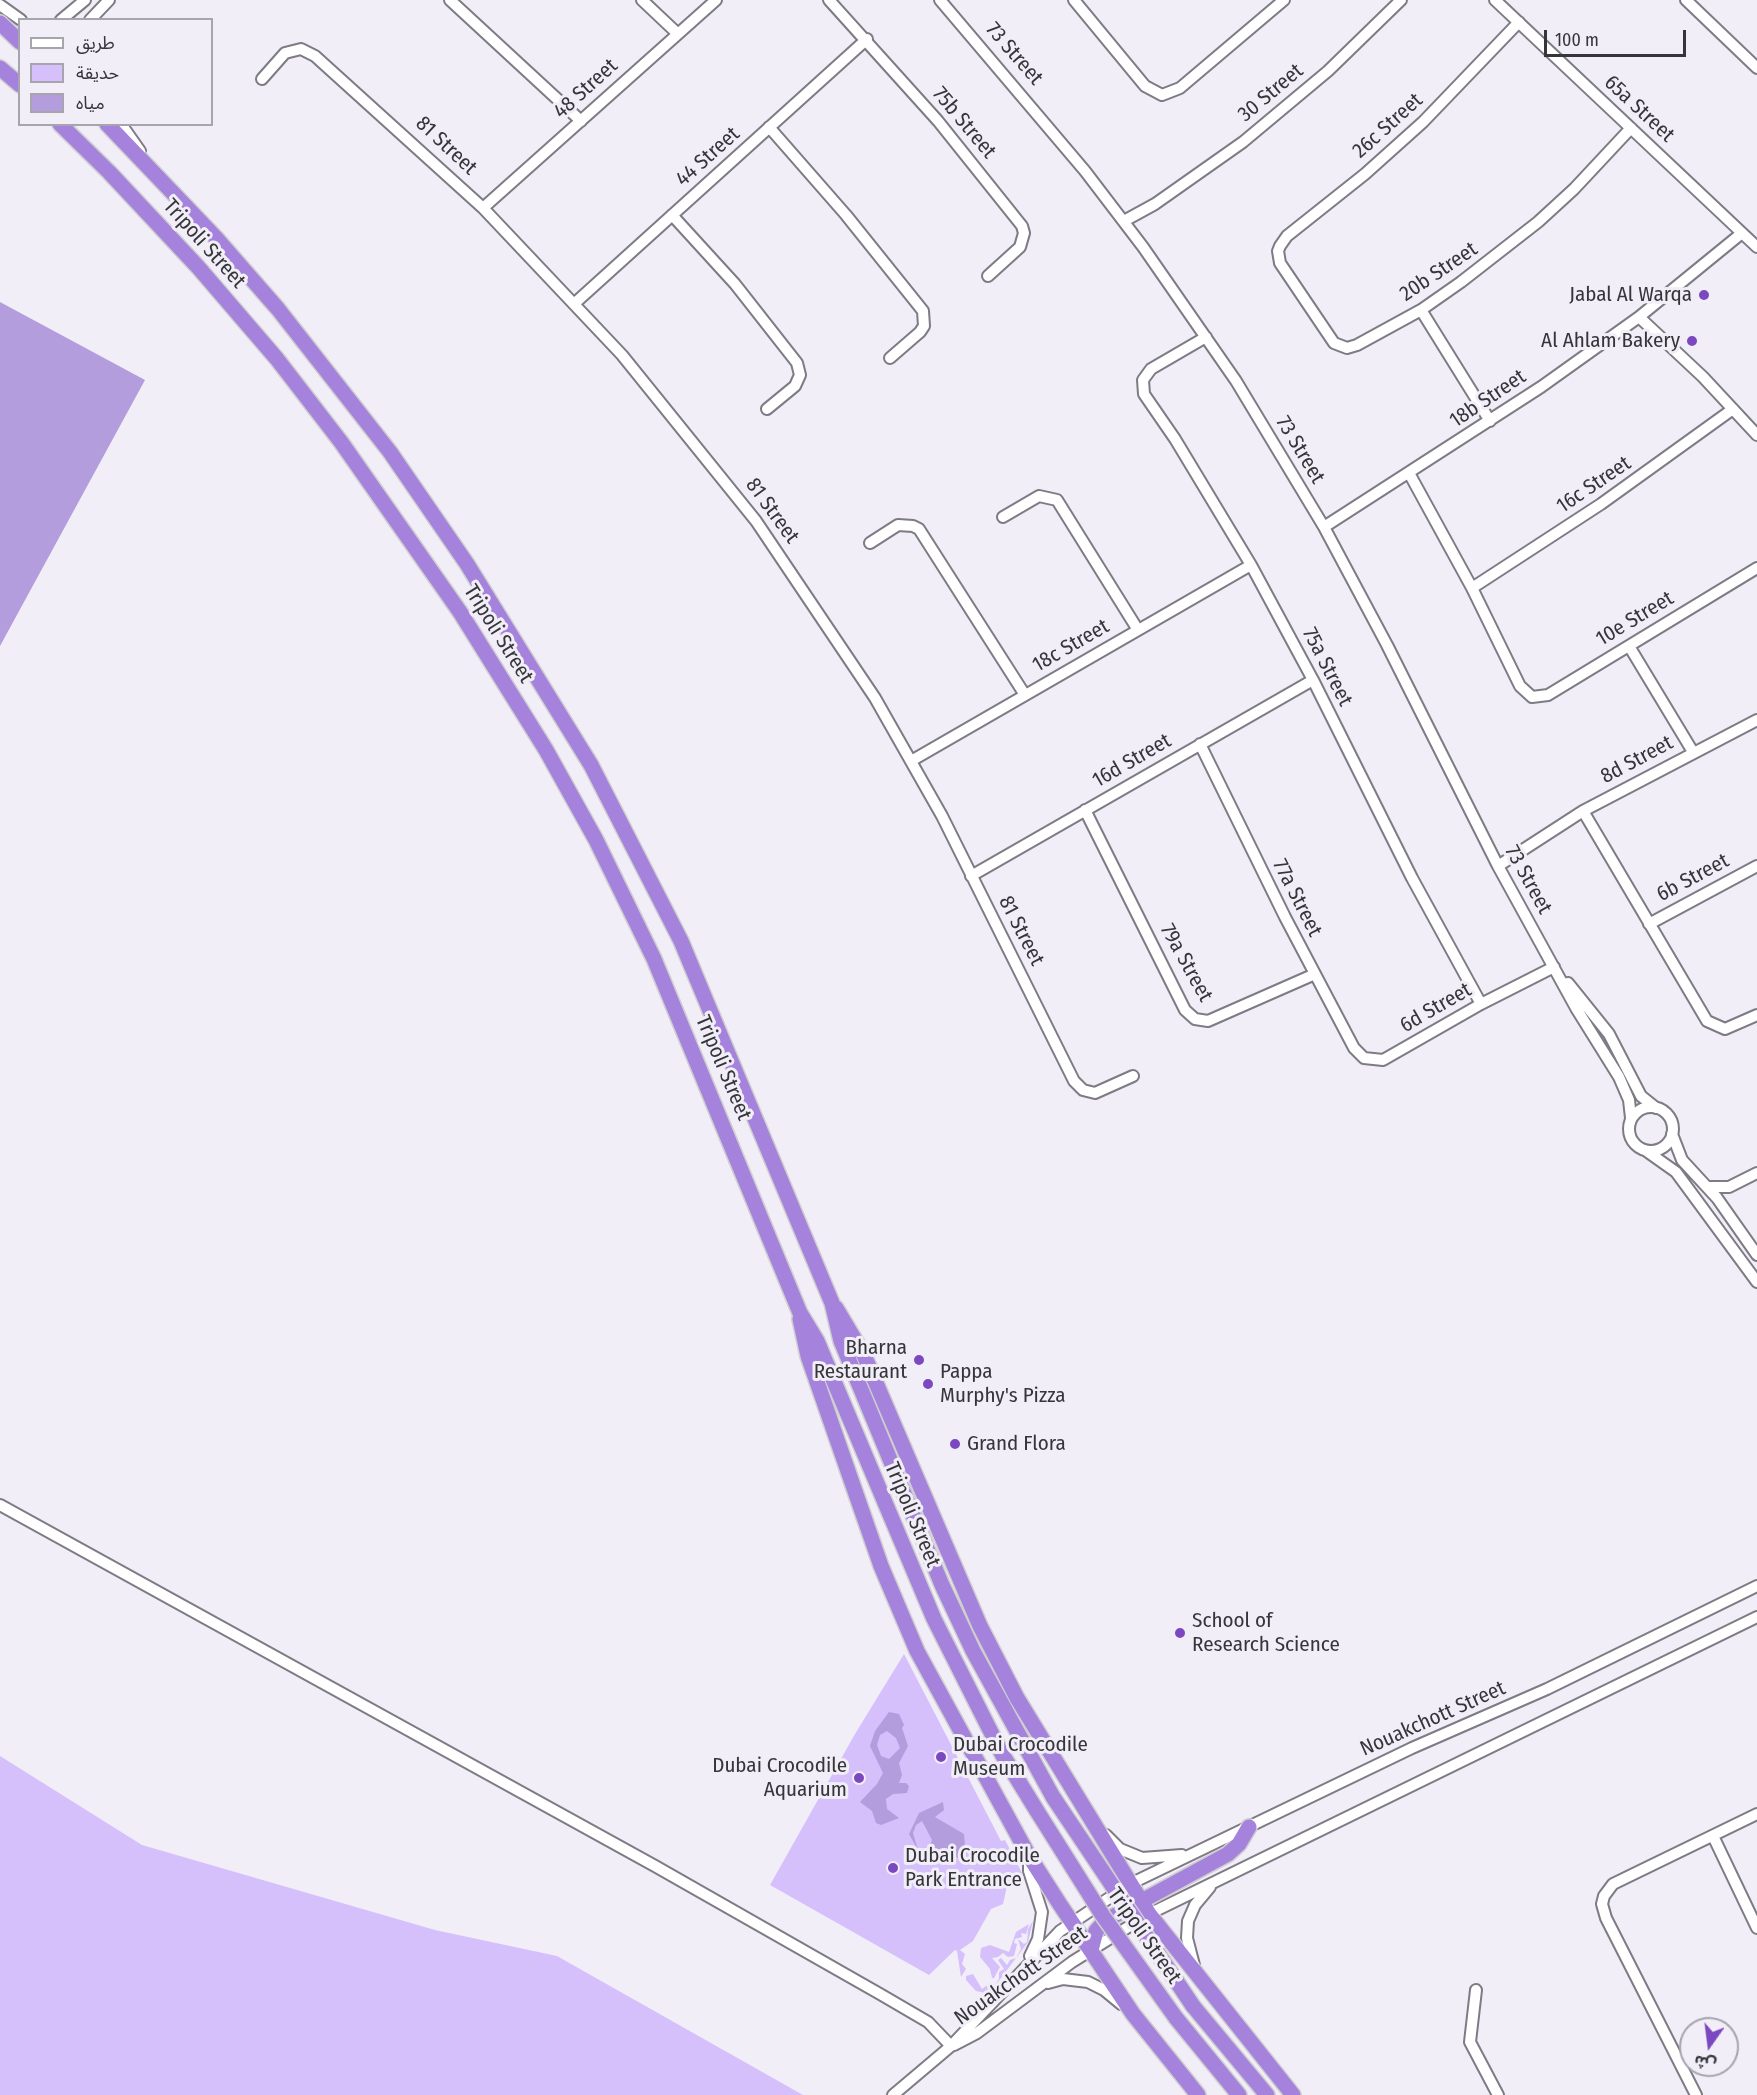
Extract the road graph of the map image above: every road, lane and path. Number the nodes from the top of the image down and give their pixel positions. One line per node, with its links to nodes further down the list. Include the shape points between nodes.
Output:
1 (86, 0): 15 (street)
2 (109, 0): 16 (street)
3 (450, 0): 26 (street)
4 (642, 0): 19 (street)
5 (716, 0): 19 (street, 48 Street)
6 (829, 0): 20 (street, 75b Street)
7 (940, 0): 35 (street, 73 Street, via 1046,122)
8 (1074, 0): 9 (street, via 1141,78 1164,89 1186,81)
9 (1284, 0)
10 (1401, 0): 35 (street, 30 Street, via 1286,107)
11 (1495, 0): 17 (street, 65a Street)
12 (1686, 0): 23 (street)
13 (0, 5): 14 (street)
14 (18, 18)
15 (64, 18)
16 (92, 18)
17 (1519, 22): 31 (street, 65a Street); 38 (street, 26c Street, via 1423,122 1287,236)
18 (0, 23): 21 (highway)
19 (678, 34): 26 (street, 48 Street)
20 (867, 39): 30 (street, 44 Street); 39 (street, 75b Street, via 1022,226 1020,247)
21 (18, 40)
22 (0, 68): 25 (highway)
23 (1757, 68)
24 (262, 79): 33 (street, 81 Street, via 285,53 308,52)
25 (18, 84)
26 (581, 121): 33 (street, 48 Street)
27 (62, 126): 87 (highway, Tripoli Street, via 198,267 327,423 421,553 540,740 596,840 654,959)
28 (109, 126): 32 (highway, Tripoli Street)
29 (122, 126): 32 (street)
30 (770, 127): 34 (street, 44 Street); 44 (street, via 923,311 924,326 920,332)
31 (1631, 128): 36 (street, 65a Street); 41 (street, 20b Street, via 1533,226)
32 (153, 172): 86 (highway, Tripoli Street, via 278,309 390,452 552,699 616,812 681,941)
33 (483, 208): 40 (street, 81 Street)
34 (672, 215): 40 (street, 44 Street); 45 (street, via 735,284 798,363 800,375 795,386)
35 (1126, 223): 43 (street, 73 Street)
36 (1742, 233): 37 (street, 65a Street); 42 (street, 18b Street)
37 (1757, 247)
38 (1278, 251): 41 (street, 20b Street, via 1283,268 1338,346 1357,345)
39 (988, 276)
40 (575, 303): 63 (street, 81 Street, via 669,409 756,521 837,638)
41 (1421, 310): 47 (street)
42 (1639, 317): 46 (street); 47 (street, 18b Street)
43 (1204, 334): 51 (street, 73 Street); 53 (street, 75a Street, via 1146,374 1142,387)
44 (890, 358)
45 (767, 409)
46 (1733, 409): 48 (street); 55 (street, 16c Street, via 1601,504)
47 (1490, 421): 49 (street, 18b Street)
48 (1757, 435)
49 (1409, 473): 51 (street, 18b Street); 55 (street)
50 (1003, 517): 56 (street, via 1039,496 1057,500)
51 (1322, 524): 66 (street, 73 Street)
52 (870, 543): 59 (street, via 898,525 913,526 924,534)
53 (1251, 565): 56 (street, 18c Street); 58 (street, 75a Street)
54 (1757, 568): 57 (street, 10e Street)
55 (1472, 588): 57 (street, 10e Street, via 1520,686 1532,697 1548,695)
56 (1138, 630): 59 (street, 18c Street)
57 (1629, 646): 62 (street)
58 (1313, 680): 61 (street, 16d Street); 72 (street, 75a Street, via 1412,878)
59 (1025, 695): 63 (street, 18c Street)
60 (1757, 720): 62 (street, 8d Street)
61 (1200, 744): 64 (street, 16d Street); 71 (street, 77a Street)
62 (1693, 752): 65 (street, 8d Street)
63 (911, 761): 68 (street, 81 Street)
64 (1086, 810): 68 (street, 16d Street); 71 (street, 79a Street, via 1195,1019 1209,1021)
65 (1583, 811): 66 (street, 8d Street); 69 (street)
66 (1496, 863): 70 (street, 73 Street)
67 (1757, 866): 69 (street, 6b Street)
68 (971, 876): 75 (street, 81 Street, via 1077,1086 1095,1093)
69 (1648, 924): 73 (street, via 1703,1016 1718,1028 1732,1028)
70 (1553, 964): 72 (street, 6d Street); 76 (street, 73 Street, via 1610,1034 1636,1088); 77 (street, 73 Street, via 1618,1077 1629,1100)
71 (1315, 974): 74 (street, 77a Street, via 1354,1048)
72 (1481, 1004): 74 (street, 6d Street, via 1389,1058)
73 (1757, 1015)
74 (1371, 1061)
75 (1133, 1076)
76 (1656, 1108): 77 (street, via 1642,1109); 78 (street, via 1668,1115)
77 (1631, 1118): 79 (street, via 1631,1138)
78 (1672, 1134): 79 (street, via 1665,1146); 82 (street, via 1682,1160)
79 (1645, 1150): 85 (street, via 1676,1172)
80 (1757, 1173): 81 (street)
81 (1736, 1185): 82 (street); 83 (street)
82 (1708, 1187): 83 (street)
83 (1726, 1210): 84 (street)
84 (1757, 1255)
85 (1757, 1282)
86 (832, 1303): 91 (highway, via 864,1355 980,1626 1017,1698); 113 (highway, Tripoli Street, bridge, via 841,1341 942,1585 973,1651 1053,1797 1193,2006)
87 (800, 1313): 96 (highway, via 808,1356 892,1595 922,1660); 112 (highway, Tripoli Street, bridge, via 817,1341 934,1619 1002,1754 1103,1916 1176,2018)
88 (0, 1505): 109 (street, via 860,1982 928,2022)
89 (1757, 1586): 93 (street, Nouakchott Street, via 1547,1689 1412,1748)
90 (1757, 1617): 97 (street, Nouakchott Street)
91 (1086, 1813): 95 (street, via 1114,1844 1135,1856 1161,1858); 98 (highway)
92 (1757, 1814): 94 (street)
93 (1249, 1827): 95 (street, Nouakchott Street); 99 (highway, via 1228,1854)
94 (1713, 1836): 102 (street); 116 (street, via 1613,1884 1602,1904 1660,2030)
95 (1194, 1853): 98 (street, Nouakchott Street)
96 (1029, 1856): 101 (highway); 104 (street, via 1029,1871 1041,1912 1038,1939)
97 (1214, 1882): 100 (street, Nouakchott Street); 105 (street, via 1195,1905 1187,1929 1188,1946)
98 (1130, 1884): 99 (highway); 101 (street, Nouakchott Street)
99 (1141, 1901): 100 (highway); 103 (highway, via 1100,1926)
100 (1149, 1914): 103 (street, Nouakchott Street); 105 (highway)
101 (1071, 1921): 103 (highway); 104 (street, Nouakchott Street)
102 (1757, 1928)
103 (1091, 1950): 106 (street, Nouakchott Street); 108 (highway)
104 (1023, 1968): 109 (street, Nouakchott Street)
105 (1200, 1981): 114 (highway)
106 (1037, 1988): 108 (street, via 1064,1979 1088,1982); 109 (street, Nouakchott Street, via 977,2033)
107 (1476, 1990): 115 (street, via 1470,2042)
108 (1133, 2014): 111 (highway)
109 (951, 2046): 110 (street)
110 (892, 2095)
111 (1198, 2095)
112 (1239, 2095)
113 (1267, 2095)
114 (1293, 2095)
115 (1497, 2095)
116 (1696, 2095)

